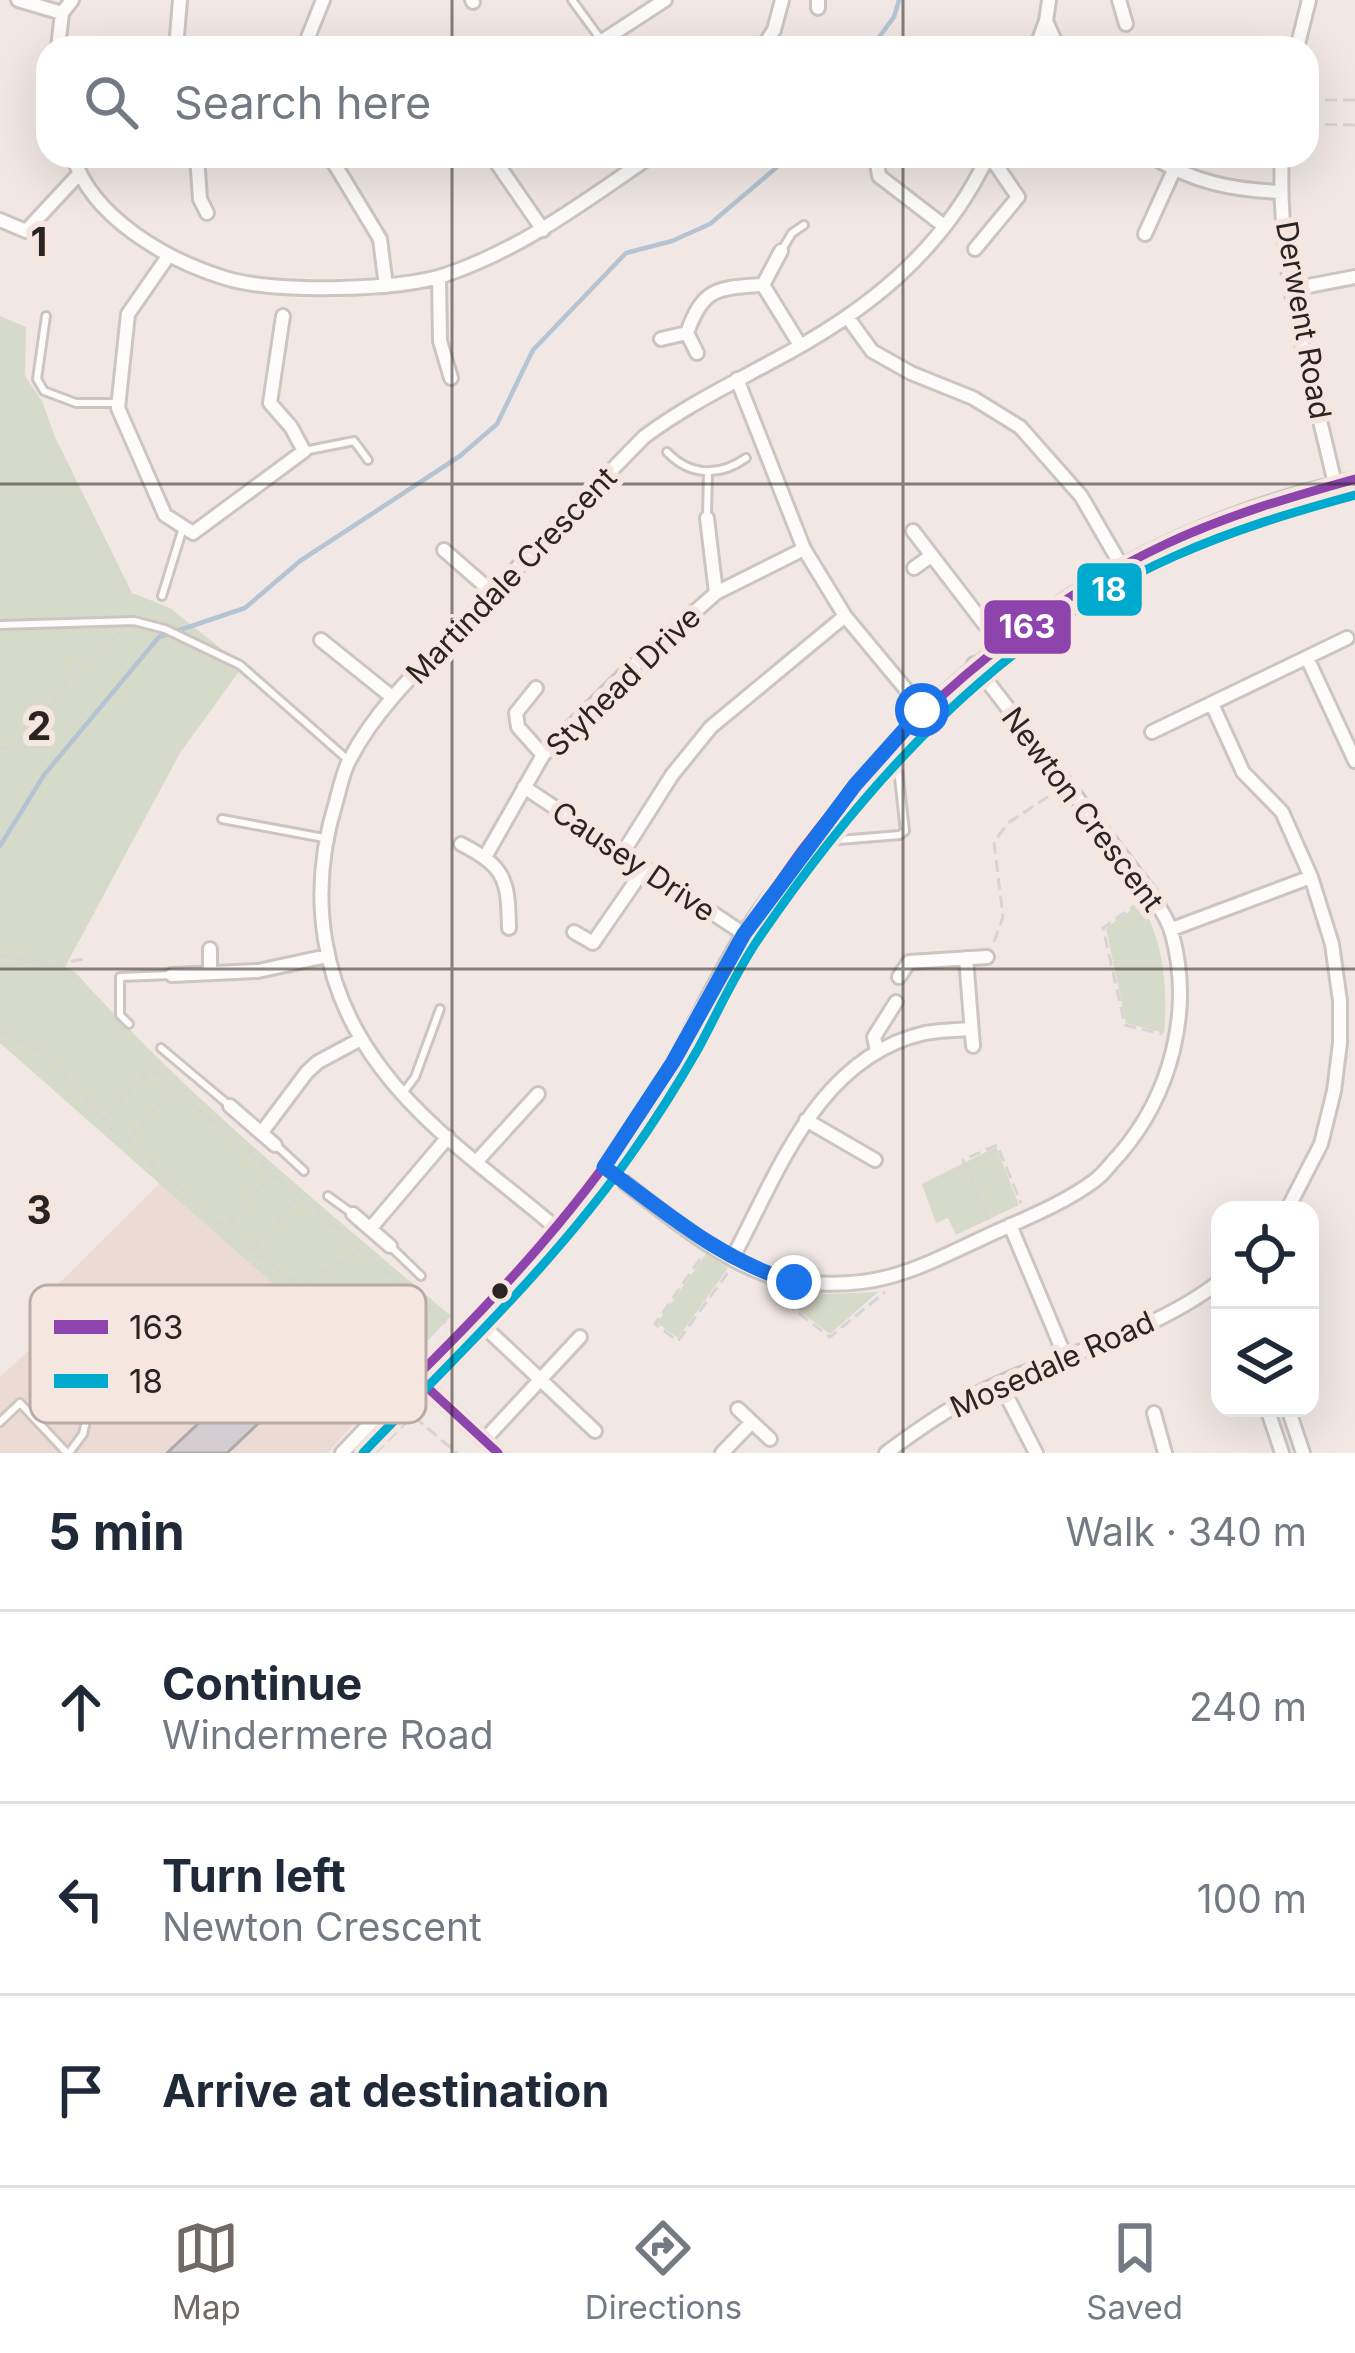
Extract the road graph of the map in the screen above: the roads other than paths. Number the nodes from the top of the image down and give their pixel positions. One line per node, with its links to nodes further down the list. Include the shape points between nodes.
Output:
1 (18, 0): 11 (street)
2 (72, 0): 11 (street)
3 (180, 0): 15 (street)
4 (323, 0): 16 (street)
5 (572, 0): 17 (lane)
6 (665, 0): 18 (street)
7 (782, 0): 19 (street)
8 (1049, 0): 12 (street)
9 (1119, 0): 13 (street)
10 (1309, 0): 22 (street)
11 (62, 14): 14 (street)
12 (1046, 21): 20 (street); 21 (street)
13 (1126, 24)
14 (59, 36)
15 (177, 36)
16 (309, 36)
17 (597, 36)
18 (611, 36)
19 (770, 36)
20 (1040, 36)
21 (1053, 36)
22 (1300, 36)
23 (77, 168): 34 (street)
24 (198, 168): 36 (street)
25 (337, 168): 48 (street, via 380,239)
26 (500, 168): 40 (street)
27 (633, 168): 40 (street)
28 (878, 168): 39 (street)
29 (984, 168): 39 (street, Martindale Crescent)
30 (998, 168): 42 (street, via 1018,197)
31 (1171, 168): 33 (street)
32 (1282, 168): 35 (street, Derwent Road)
33 (1174, 170): 35 (street, via 1238,190); 41 (street)
34 (79, 174): 37 (street, via 26,231); 44 (street, via 123,225)
35 (1282, 191): 49 (street, Derwent Road)
36 (207, 213)
37 (0, 220)
38 (804, 225): 43 (lane)
39 (944, 226): 52 (street, Martindale Crescent, via 902,277)
40 (543, 230): 46 (street)
41 (1145, 234)
42 (975, 249)
43 (781, 251): 47 (street)
44 (169, 255): 48 (street, via 229,280); 59 (street, via 128,314)
45 (1355, 277): 49 (street)
46 (439, 278): 48 (street); 57 (street, via 440,340)
47 (764, 285): 53 (street, via 705,296); 55 (street)
48 (386, 286)
49 (1293, 289): 66 (street, Derwent Road)
50 (46, 316): 59 (lane, via 38,379 44,392 76,403)
51 (284, 316): 60 (street, via 270,403)
52 (848, 318): 55 (street, Martindale Crescent); 74 (street, via 872,351 1020,427 1081,496)
53 (687, 333): 54 (street); 56 (street)
54 (661, 339)
55 (800, 345): 58 (street, Martindale Crescent)
56 (697, 353)
57 (451, 378)
58 (737, 379): 70 (street); 77 (street, Martindale Crescent, via 644,437)
59 (118, 403): 68 (street, via 165,515)
60 (304, 451): 63 (lane, via 355,441); 68 (street, via 193,533)
61 (667, 452): 64 (lane, via 680,467)
62 (746, 458): 64 (lane)
63 (368, 460)
64 (708, 472): 67 (lane)
65 (1355, 479): 66 (street)
66 (1335, 484): 74 (street, via 1233,514)
67 (707, 518): 78 (street)
68 (184, 527): 79 (lane)
69 (913, 532): 72 (street)
70 (804, 549): 78 (street, Styhead Drive); 80 (street)
71 (444, 550): 75 (street)
72 (931, 556): 76 (street); 85 (street)
73 (477, 557): 75 (street)
74 (1121, 565): 85 (street)
75 (466, 568): 77 (street)
76 (914, 568)
77 (492, 592): 90 (street, Martindale Crescent)
78 (716, 593): 95 (street, Styhead Drive)
79 (162, 596)
80 (845, 616): 92 (street); 103 (street, via 711,728)
81 (0, 625): 96 (lane, via 134,621 165,629 240,665)
82 (1347, 638): 87 (street)
83 (321, 640): 86 (street)
84 (350, 643): 86 (street)
85 (999, 643): 88 (street)
86 (340, 655): 90 (street)
87 (1308, 660): 91 (street); 97 (street)
88 (974, 664): 92 (street); 108 (street, Newton Crescent)
89 (536, 688): 95 (street, via 516,713 518,728)
90 (392, 698): 96 (street, Martindale Crescent)
91 (1212, 704): 93 (street); 106 (street, via 1243,772 1282,812)
92 (922, 710): 94 (street)
93 (1152, 732)
94 (887, 750): 100 (street); 100 (lane, via 897,760 905,831 839,840)
95 (543, 755): 98 (street, Styhead Drive)
96 (348, 760): 101 (street, Martindale Crescent)
97 (1355, 761)
98 (524, 787): 103 (street, Causey Drive); 104 (street, Styhead Drive)
99 (222, 819): 101 (lane)
100 (818, 833): 110 (street)
101 (325, 838): 112 (street, Martindale Crescent)
102 (461, 844): 104 (street)
103 (622, 854): 105 (street, Causey Drive)
104 (485, 856): 107 (street, via 508,885)
105 (644, 869): 109 (street, via 593,944); 110 (street, Causey Drive)
106 (1311, 877): 108 (street); 123 (street)
107 (509, 928)
108 (1172, 929): 141 (street, Newton Crescent, via 1181,1001 1161,1091 1143,1127 1097,1180)
109 (574, 932)
110 (744, 934): 136 (street)
111 (210, 949): 115 (street)
112 (327, 956): 115 (street); 122 (street, Martindale Crescent)
113 (987, 957): 114 (street)
114 (966, 958): 117 (street, via 909,962); 121 (street)
115 (210, 973): 116 (street)
116 (172, 975): 120 (lane, via 120,977 120,1015)
117 (899, 977)
118 (896, 1002): 126 (street, via 874,1037)
119 (440, 1009): 127 (lane)
120 (129, 1024)
121 (971, 1029): 124 (street); 126 (street)
122 (361, 1040): 127 (street, Martindale Crescent); 131 (street, via 307,1072)
123 (1348, 1043): 139 (street, via 1321,1144)
124 (973, 1046)
125 (161, 1048): 129 (lane)
126 (877, 1051): 130 (street)
127 (403, 1093): 132 (street, Martindale Crescent)
128 (538, 1094): 135 (street)
129 (230, 1106): 131 (street)
130 (806, 1120): 134 (street); 145 (street)
131 (262, 1132): 133 (street)
132 (448, 1137): 135 (street, Martindale Crescent); 143 (street)
133 (275, 1145): 137 (lane)
134 (875, 1160)
135 (477, 1161): 142 (street, Martindale Crescent)
136 (604, 1167): 142 (street); 145 (street, Newton Crescent)
137 (304, 1172)
138 (328, 1196): 140 (lane)
139 (1292, 1201)
140 (352, 1214): 143 (street)
141 (1010, 1226): 145 (street, Newton Crescent, via 889,1280 794,1282); 150 (street)
142 (555, 1227): 151 (street)
143 (370, 1229): 144 (street)
144 (390, 1246): 146 (lane)
145 (735, 1258)
146 (421, 1276)
147 (1211, 1288): 150 (street, Mosedale Road)
148 (492, 1334): 153 (street)
149 (580, 1337): 153 (street)
150 (1065, 1356): 152 (street, Mosedale Road)
151 (426, 1367)
152 (1000, 1383): 172 (street, Mosedale Road); 173 (street)
153 (541, 1384): 165 (street); 167 (street)
154 (426, 1386): 167 (street)
155 (738, 1409): 161 (street)
156 (30, 1413): 160 (lane, via 20,1403)
157 (1154, 1413): 174 (street)
158 (1270, 1417): 175 (street)
159 (1291, 1417): 176 (street)
160 (0, 1422)
161 (752, 1422): 166 (street); 171 (street)
162 (39, 1423): 168 (lane)
163 (85, 1423): 168 (lane)
164 (371, 1423): 169 (street)
165 (595, 1431)
166 (770, 1439)
167 (484, 1440): 170 (street)
168 (68, 1453)
169 (342, 1453)
170 (498, 1453)
171 (722, 1453)
172 (886, 1453)
173 (1036, 1453)
174 (1165, 1453)
175 (1282, 1453)
176 (1303, 1453)

